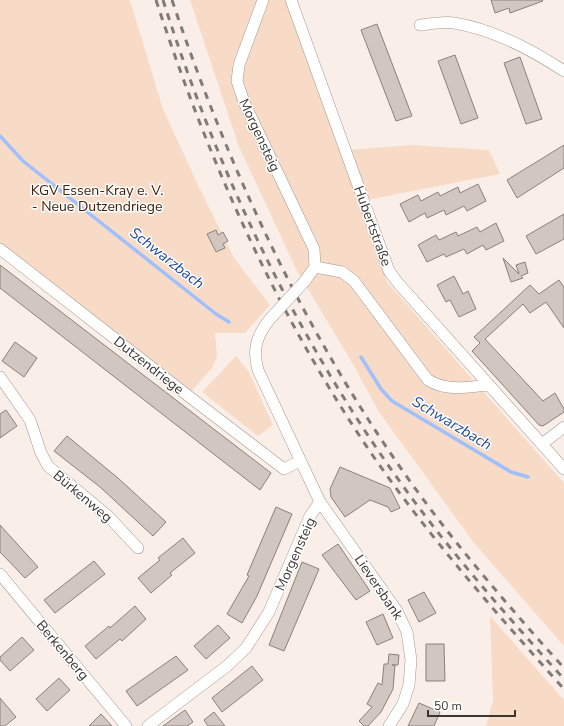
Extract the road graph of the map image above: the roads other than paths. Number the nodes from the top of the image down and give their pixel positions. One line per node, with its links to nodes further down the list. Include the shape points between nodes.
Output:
1 (263, 0): 6 (street, Morgensteig, via 239,65 238,81 244,102 314,249)
2 (291, 0): 8 (street, Hubertstraße, via 389,271)
3 (420, 25): 4 (street, via 453,22 528,48)
4 (564, 71)
5 (0, 249): 11 (street, Dutzendriege, via 284,469)
6 (315, 267): 8 (street, via 342,272 354,281 428,380 439,387); 11 (street, Morgensteig, bridge, via 270,318 256,340 256,362)
7 (0, 377): 14 (street, Bürkenweg, via 30,420 48,466 108,516)
8 (488, 385): 10 (street, Hubertstraße)
9 (564, 427): 10 (street)
10 (542, 444): 12 (street, Hubertstraße)
11 (300, 461): 13 (street, Morgensteig)
12 (564, 469)
13 (320, 502): 17 (street, Morgensteig, via 310,516 269,612 246,648 227,666); 18 (street, Lieversbank, via 397,611 407,632 411,660 409,685 403,704)
14 (138, 548)
15 (0, 574): 16 (street, Berkenberg)
16 (126, 726)
17 (148, 726)
18 (389, 726)

